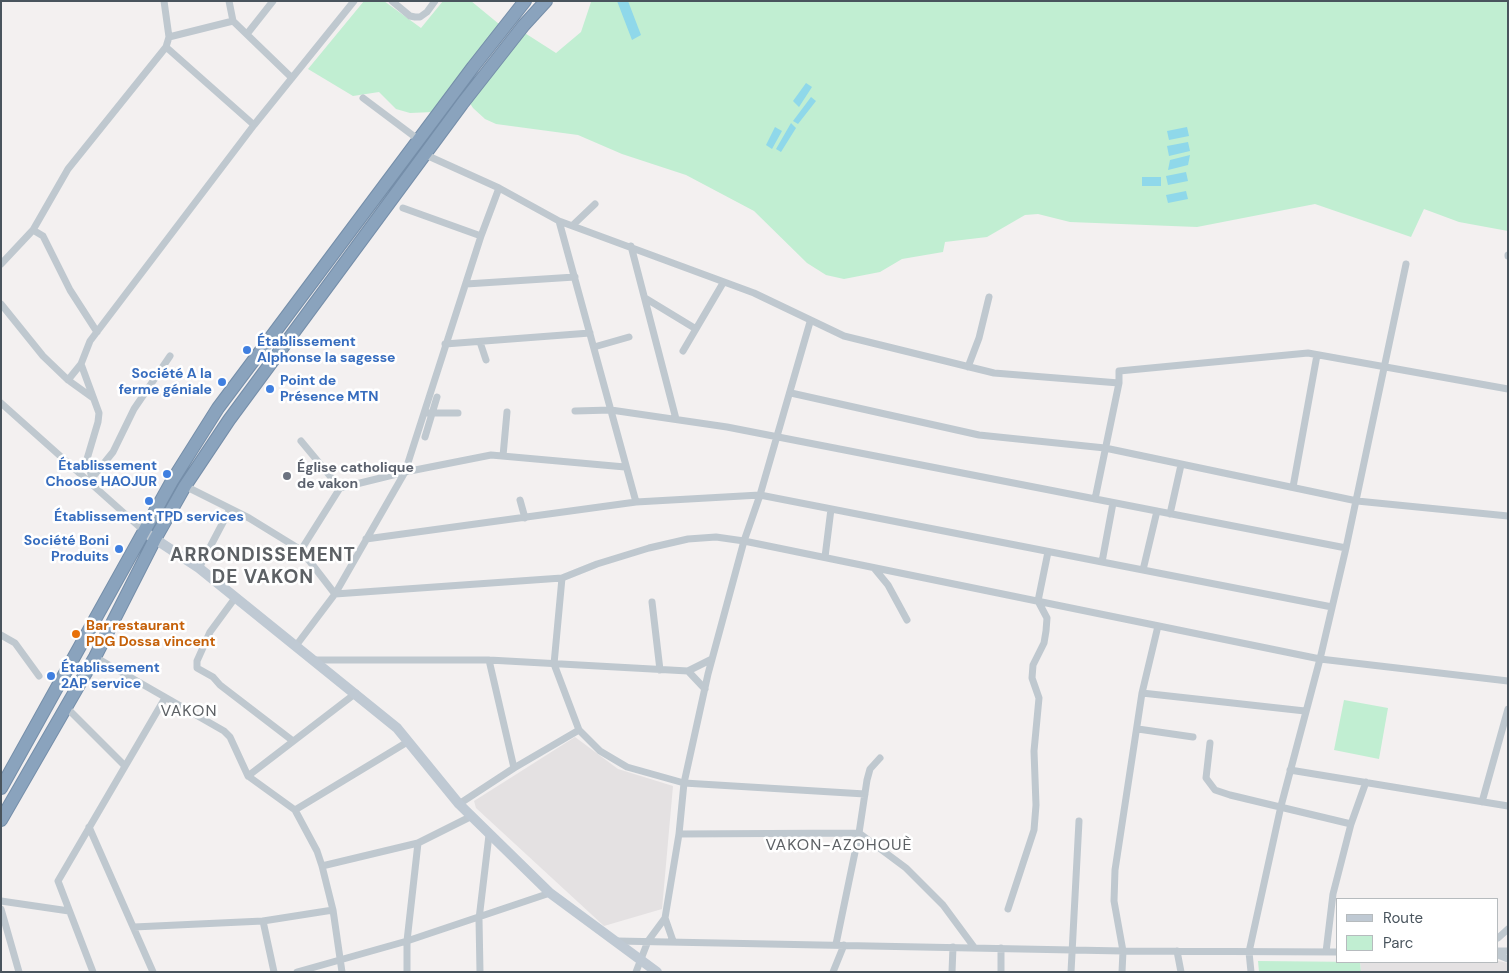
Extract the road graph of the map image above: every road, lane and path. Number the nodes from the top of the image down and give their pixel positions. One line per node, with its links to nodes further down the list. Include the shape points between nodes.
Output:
1 (164, 1): 11 (street)
2 (229, 1): 9 (street)
3 (273, 1): 10 (street)
4 (354, 1): 13 (street)
5 (392, 1): 6 (street, via 415,18 427,12)
6 (435, 1)
7 (525, 1): 16 (highway)
8 (546, 1): 17 (highway, via 524,24)
9 (233, 21): 10 (street); 11 (street)
10 (246, 34): 13 (street)
11 (169, 37): 12 (street)
12 (166, 47): 15 (street); 23 (street, via 68,168)
13 (292, 78): 15 (street)
14 (363, 98): 16 (street)
15 (254, 125): 36 (street)
16 (419, 140): 86 (highway, via 235,383)
17 (426, 155): 18 (street); 71 (highway, via 241,402)
18 (499, 188): 21 (street); 24 (street)
19 (595, 204): 22 (street)
20 (403, 208): 24 (street)
21 (560, 220): 22 (street); 28 (street)
22 (573, 225): 25 (street)
23 (33, 230): 26 (street); 36 (street, via 43,236 70,290)
24 (481, 236): 30 (street)
25 (631, 246): 29 (street); 32 (street)
26 (1, 264)
27 (1406, 264): 47 (street)
28 (575, 277): 30 (street); 37 (street)
29 (723, 283): 34 (street, via 754,293); 35 (street)
30 (466, 284): 40 (street)
31 (988, 297): 48 (street, via 979,338)
32 (645, 298): 35 (street); 61 (street)
33 (1, 304): 49 (street, via 43,356)
34 (810, 322): 48 (street, via 844,336); 52 (street)
35 (696, 329): 42 (street)
36 (97, 332): 46 (street)
37 (590, 333): 39 (street); 41 (street)
38 (629, 337): 41 (street)
39 (480, 342): 40 (street); 45 (street)
40 (445, 344): 59 (street)
41 (594, 347): 56 (street)
42 (683, 350)
43 (1317, 355): 47 (street); 50 (street, via 1119,371); 72 (street)
44 (170, 356): 70 (street, via 134,409 113,452)
45 (486, 360)
46 (81, 364): 49 (street); 54 (street)
47 (1384, 365): 51 (street); 77 (street)
48 (968, 367): 50 (street, via 994,373)
49 (68, 380): 54 (street)
50 (1119, 383): 65 (street)
51 (1508, 389)
52 (791, 393): 63 (street); 65 (street, via 979,435)
53 (437, 397): 59 (street)
54 (94, 398): 70 (street, via 99,413 87,459)
55 (1, 404): 70 (street)
56 (611, 410): 57 (street); 61 (street); 68 (street)
57 (576, 411)
58 (507, 412): 66 (street)
59 (428, 413): 60 (street); 62 (street); 69 (street)
60 (458, 413)
61 (676, 419): 63 (street)
62 (425, 437)
63 (777, 437): 74 (street); 75 (street)
64 (301, 441): 73 (street)
65 (1106, 448): 67 (street); 75 (street)
66 (503, 456): 68 (street); 69 (street, via 491,455)
67 (1181, 465): 72 (street); 83 (street)
68 (625, 467): 78 (street)
69 (405, 472): 73 (street); 88 (street)
70 (90, 481): 86 (street)
71 (185, 486): 80 (street); 87 (highway)
72 (1293, 487): 77 (street)
73 (340, 488): 91 (street)
74 (760, 495): 78 (street); 81 (street); 89 (street)
75 (1095, 499): 79 (street)
76 (520, 500): 85 (street)
77 (1357, 501): 84 (street); 90 (street)
78 (636, 502): 85 (street)
79 (1113, 503): 82 (street); 94 (street)
80 (230, 509): 91 (street); 96 (street)
81 (831, 509): 92 (street); 93 (street)
82 (1157, 511): 83 (street); 97 (street)
83 (1170, 514): 90 (street)
84 (1508, 516)
85 (525, 518): 88 (street)
86 (144, 531): 87 (main road); 138 (highway)
87 (155, 539): 96 (main road); 108 (highway)
88 (366, 539): 99 (street)
89 (744, 541): 93 (street); 98 (street, via 716,537 688,539 597,564); 109 (street)
90 (1346, 548): 103 (street)
91 (301, 550): 99 (street)
92 (1048, 552): 94 (street); 101 (street)
93 (825, 557): 95 (street)
94 (1102, 562): 97 (street)
95 (873, 567): 101 (street); 104 (street, via 888,585)
96 (199, 568): 100 (main road)
97 (1143, 570): 103 (street)
98 (562, 578): 99 (street); 113 (street)
99 (335, 594): 107 (street)
100 (235, 598): 107 (main road); 128 (street, via 210,632 197,668 213,677)
101 (1038, 601): 105 (street); 158 (street, via 1046,618 1044,644 1032,678 1039,698 1034,751 1034,830)
102 (652, 602): 114 (street)
103 (1332, 607): 110 (street)
104 (907, 620)
105 (1158, 626): 110 (street); 120 (street)
106 (1, 635): 116 (street, via 15,643)
107 (294, 647): 111 (main road)
108 (95, 657): 121 (street); 122 (highway)
109 (712, 659): 115 (street); 118 (street)
110 (1320, 659): 117 (street); 124 (street)
111 (311, 660): 112 (street); 119 (main road)
112 (489, 660): 113 (street); 133 (street)
113 (554, 664): 114 (street); 126 (street)
114 (660, 670): 115 (street)
115 (688, 671): 118 (street)
116 (39, 676)
117 (1508, 681)
118 (705, 689): 137 (street)
119 (356, 693): 128 (street); 129 (main road)
120 (1142, 693): 124 (street); 125 (street)
121 (165, 698): 132 (street); 135 (street, via 224,731)
122 (67, 708): 132 (street); 146 (highway)
123 (1508, 708): 140 (street)
124 (1305, 711): 134 (street)
125 (1138, 728): 127 (street); 175 (street, via 1115,870 1114,901)
126 (579, 730): 133 (street); 137 (street, via 600,752 627,767)
127 (1193, 737)
128 (293, 741): 135 (street)
129 (410, 741): 141 (main road); 144 (street)
130 (1210, 743): 142 (street, via 1206,778 1215,790)
131 (880, 758): 139 (street, via 870,769)
132 (125, 766): 149 (street)
133 (514, 768): 141 (street)
134 (1290, 770): 136 (street); 142 (street)
135 (248, 776): 144 (street)
136 (1366, 782): 140 (street); 148 (street)
137 (684, 783): 139 (street); 152 (street)
138 (1, 788)
139 (865, 794): 150 (street)
140 (1482, 802): 143 (street)
141 (459, 804): 145 (main road)
142 (1281, 806): 148 (street); 177 (street)
143 (1508, 806)
144 (295, 810): 154 (street)
145 (472, 816): 151 (main road); 153 (street)
146 (1, 820)
147 (1079, 821): 174 (street)
148 (1351, 824): 178 (street, via 1333,894)
149 (88, 828): 160 (street, via 58,881); 164 (street)
150 (859, 832): 152 (street); 169 (street); 172 (street, via 906,868 942,905)
151 (489, 834): 155 (main road); 162 (street)
152 (679, 834): 161 (street)
153 (418, 843): 154 (street); 165 (street)
154 (322, 866): 159 (street)
155 (550, 893): 162 (street); 168 (main road)
156 (1, 901): 160 (street)
157 (1, 909): 182 (street)
158 (1008, 909)
159 (333, 910): 163 (street); 181 (street)
160 (69, 911): 183 (street)
161 (665, 918): 166 (street); 167 (street)
162 (479, 919): 165 (street); 189 (street)
163 (263, 921): 164 (street); 185 (street)
164 (134, 927): 184 (street)
165 (407, 941): 181 (street); 188 (street)
166 (648, 941): 167 (street); 168 (street); 180 (street)
167 (673, 941): 169 (street)
168 (616, 942): 180 (main road)
169 (836, 944): 170 (street)
170 (844, 945): 171 (street); 192 (street)
171 (953, 947): 172 (street); 193 (street)
172 (974, 947): 173 (street)
173 (1001, 948): 174 (street); 194 (street)
174 (1073, 949): 175 (street); 195 (street)
175 (1123, 951): 176 (street); 196 (street)
176 (1177, 951): 177 (street); 197 (street)
177 (1249, 952): 178 (street); 198 (street)
178 (1326, 952): 179 (street)
179 (1336, 952)
180 (639, 959): 190 (street); 191 (main road)
181 (339, 961): 186 (street); 187 (street)
182 (19, 972)
183 (93, 972)
184 (153, 972)
185 (274, 972)
186 (297, 972)
187 (342, 972)
188 (407, 972)
189 (480, 972)
190 (636, 972)
191 (657, 972)
192 (833, 972)
193 (952, 972)
194 (1001, 972)
195 (1071, 972)
196 (1122, 972)
197 (1181, 972)
198 (1251, 972)

